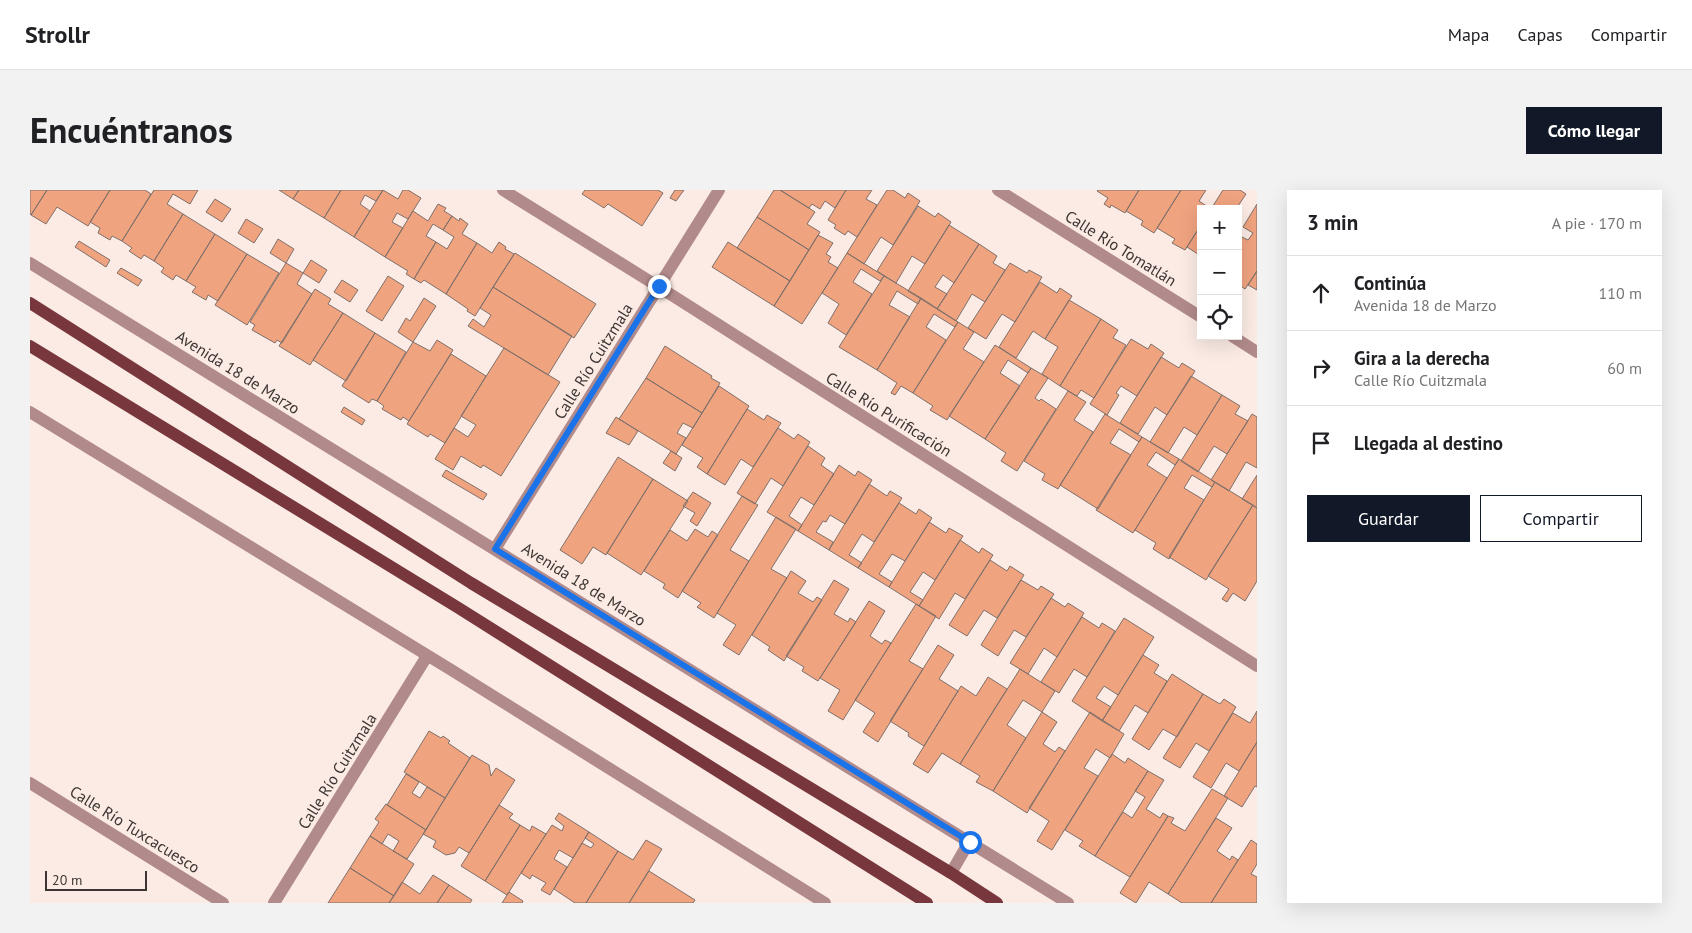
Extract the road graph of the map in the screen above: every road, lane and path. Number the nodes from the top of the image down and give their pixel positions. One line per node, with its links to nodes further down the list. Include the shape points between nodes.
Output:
1 (504, 190): 5 (street, Calle Río Purificación)
2 (719, 190): 5 (street, Calle Río Cuitzmala)
3 (998, 190): 7 (street, Calle Río Tomatlán)
4 (30, 263): 12 (street, Avenida 18 de Marzo)
5 (659, 286): 12 (street, Calle Río Cuitzmala); 14 (street, Calle Río Purificación)
6 (30, 303): 17 (main road, via 471,583)
7 (1197, 314)
8 (1238, 340): 10 (street)
9 (30, 346): 21 (main road, via 457,607)
10 (1257, 352)
11 (30, 412): 13 (street)
12 (495, 549): 16 (street, Avenida 18 de Marzo)
13 (427, 656): 19 (street, Calle Río Cuitzmala); 20 (street)
14 (1257, 666)
15 (30, 783): 18 (street, Calle Río Tuxcacuesco)
16 (970, 842): 17 (street); 23 (street, Avenida 18 de Marzo)
17 (951, 873): 22 (main road)
18 (223, 903)
19 (274, 903)
20 (825, 903)
21 (927, 903)
22 (997, 903)
23 (1068, 903)

